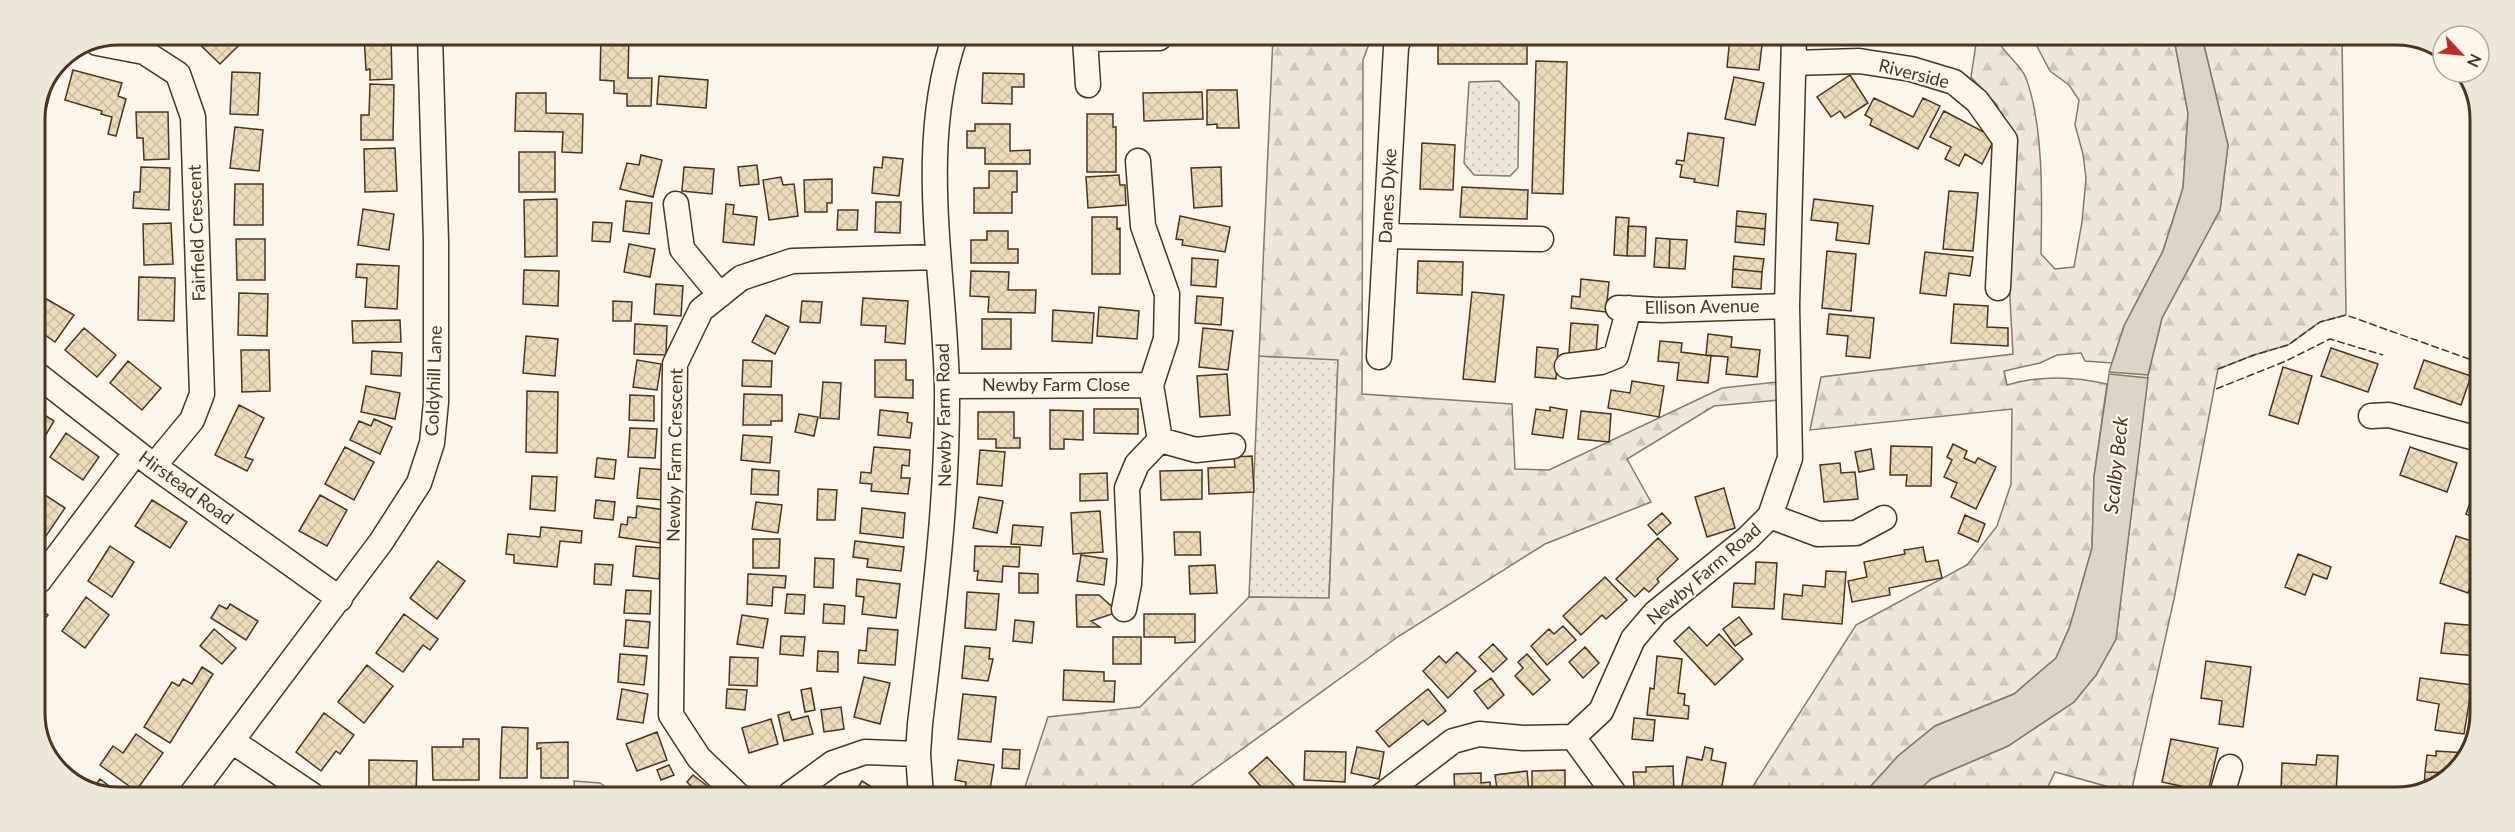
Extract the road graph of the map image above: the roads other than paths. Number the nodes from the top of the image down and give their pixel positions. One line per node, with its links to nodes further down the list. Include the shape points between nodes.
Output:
1 (430, 45): 30 (street, Coldyhill Lane, via 436,242 436,402 432,443 419,483)
2 (953, 45): 13 (street, Newby Farm Road, via 937,122)
3 (1085, 45): 8 (street)
4 (1397, 45): 11 (street, Danes Dyke)
5 (1794, 45): 7 (street, Newby Farm Road)
6 (108, 46): 26 (street, Fairfield Crescent, via 144,52 177,74 194,117 202,394 192,420)
7 (1794, 63): 14 (street, Riverside, via 1859,61 1911,69 1954,82 1977,101 2005,140); 16 (street, Newby Farm Road)
8 (1088, 85)
9 (1146, 177): 20 (street, Newby Farm Close, via 1143,226 1167,294 1166,339)
10 (676, 204): 15 (street, via 682,249)
11 (1386, 236): 12 (street); 17 (street, Danes Dyke)
12 (1541, 239)
13 (938, 257): 15 (street, Newby Farm Crescent, via 792,261 741,278); 21 (street, Newby Farm Road)
14 (1998, 288)
15 (720, 295): 38 (street, Newby Farm Crescent, via 701,310 675,364 671,715 699,758)
16 (1787, 306): 18 (street, Ellison Avenue, via 1623,308 1616,356); 27 (street, Newby Farm Road, via 1790,459)
17 (1379, 357)
18 (1567, 366)
19 (45, 381): 26 (street, Hirstead Road)
20 (1151, 385): 21 (street, Newby Farm Close); 24 (street)
21 (947, 386): 34 (street, Newby Farm Road, via 946,479)
22 (2371, 416): 23 (street, via 2389,415)
23 (2470, 437)
24 (1160, 440): 25 (street, via 1196,450); 31 (street, via 1137,464 1127,488 1139,584)
25 (1233, 446)
26 (145, 459): 29 (street, Fairfield Crescent); 30 (street, Hirstead Road)
27 (1770, 516): 28 (street, via 1818,534 1856,533); 32 (street, Newby Farm Road, via 1655,613 1633,639 1600,711)
28 (1884, 518)
29 (45, 574)
30 (340, 599): 33 (street, Coldyhill Lane)
31 (1124, 609)
32 (1573, 737): 41 (street, via 1479,734 1453,741); 42 (street)
33 (232, 741): 36 (street, Coldyhill Lane); 37 (street)
34 (918, 754): 39 (street, via 865,752 833,763); 40 (street, Newby Farm Road)
35 (2230, 766): 43 (street)
36 (197, 787)
37 (300, 787)
38 (730, 787)
39 (800, 787)
40 (920, 787)
41 (1411, 787)
42 (1609, 787)
43 (2224, 787)

